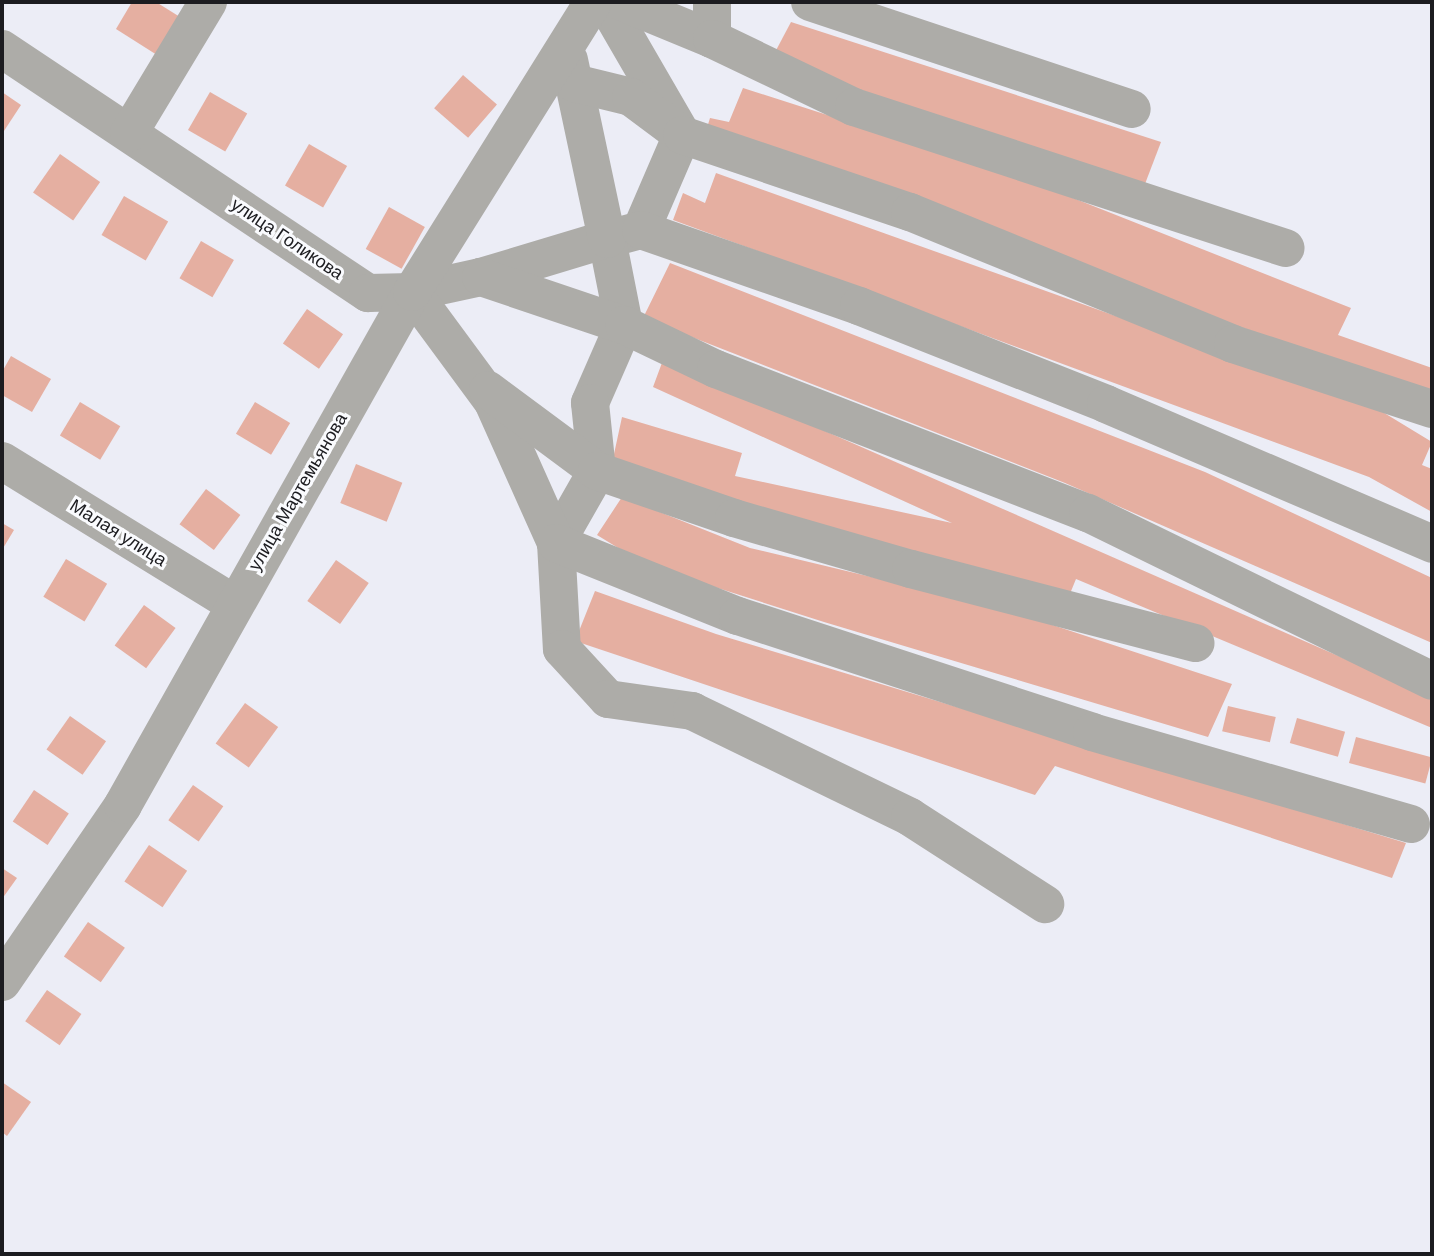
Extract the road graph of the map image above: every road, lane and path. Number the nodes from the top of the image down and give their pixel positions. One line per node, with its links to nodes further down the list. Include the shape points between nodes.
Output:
1 (208, 2): 11 (street)
2 (593, 2): 7 (street, улица Мартемьянова)
3 (605, 2): 12 (street)
4 (622, 2): 6 (street)
5 (810, 2): 10 (street)
6 (712, 20): 14 (street, via 854,107)
7 (566, 44): 9 (street); 16 (street, улица Мартемьянова)
8 (2, 49): 11 (street, улица Голикова)
9 (574, 83): 12 (street, via 631,97); 13 (street)
10 (1132, 110)
11 (129, 133): 16 (street, улица Голикова, via 368,293)
12 (682, 135): 13 (street); 19 (street, via 910,212 1233,344)
13 (624, 234): 15 (street, улица Голикова); 17 (street); 23 (street, via 859,306 1106,404)
14 (1286, 248)
15 (481, 277): 16 (street, улица Голикова); 17 (street)
16 (412, 292): 18 (street); 24 (street, улица Мартемьянова)
17 (624, 325): 21 (street, via 590,403); 26 (street, via 716,369 1088,513)
18 (478, 382): 21 (street); 22 (street, via 493,402)
19 (1432, 409)
20 (2, 461): 24 (street, Малая улица)
21 (597, 471): 22 (street); 25 (street, via 886,562)
22 (556, 544): 27 (street, via 751,620 1092,732); 28 (street, via 562,649 608,699 692,711 910,817)
23 (1432, 544)
24 (234, 604): 29 (street, улица Мартемьянова, via 124,805)
25 (1196, 643)
26 (1432, 681)
27 (1411, 824)
28 (1045, 904)
29 (2, 982)

